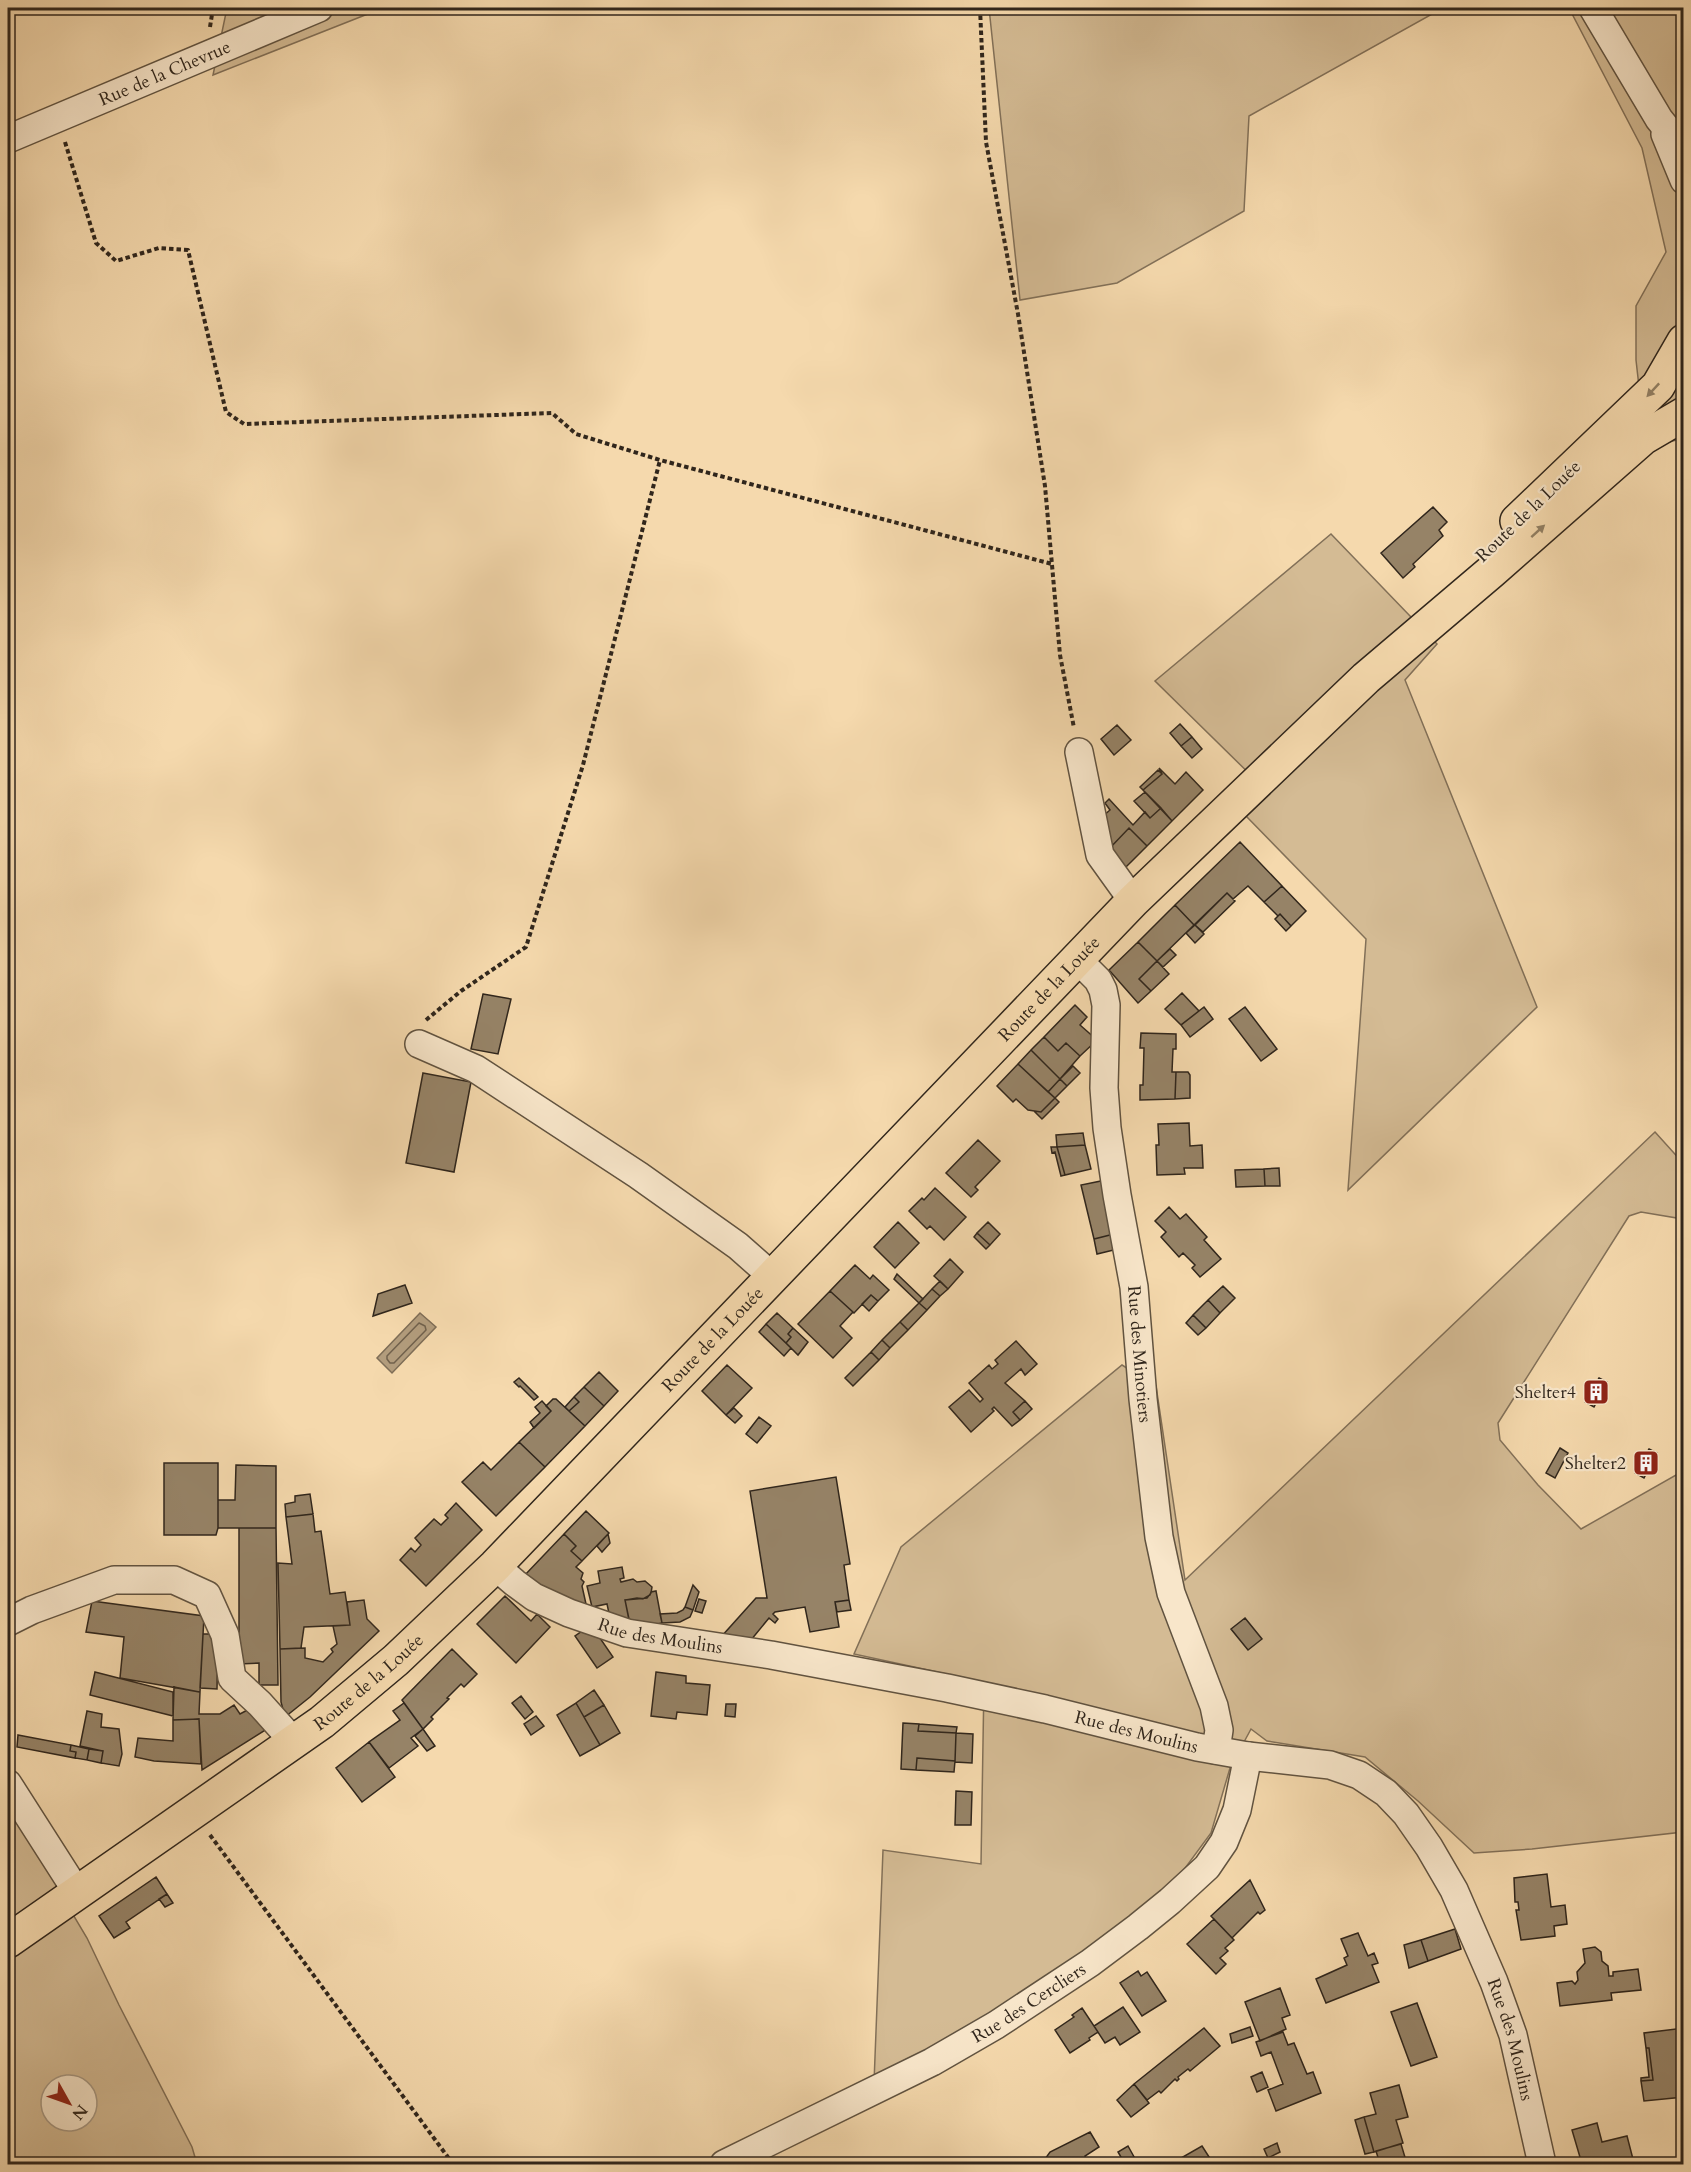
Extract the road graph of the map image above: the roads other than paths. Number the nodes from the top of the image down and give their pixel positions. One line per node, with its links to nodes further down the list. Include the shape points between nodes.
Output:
1 (320, 8): 4 (street, Rue de la Chevrue)
2 (1593, 8): 3 (street)
3 (1659, 119): 5 (street); 6 (street)
4 (8, 139)
5 (1683, 150)
6 (1683, 180)
7 (1683, 341): 9 (main road, Route de la Louée, one-way to 9, via 1658,386 1484,552)
8 (1683, 414): 9 (main road, Route de la Louée, one-way to 8, via 1643,438)
9 (1366, 678): 11 (main road, Route de la Louée)
10 (1079, 752): 11 (street, via 1100,855)
11 (1133, 901): 12 (main road, Route de la Louée)
12 (1077, 959): 14 (main road, Route de la Louée); 18 (street, Rue des Minotiers, via 1098,980 1106,1005 1107,1128 1134,1287 1159,1537 1171,1593 1214,1706 1219,1730)
13 (419, 1044): 14 (street, via 476,1069 638,1175 738,1246)
14 (772, 1276): 15 (main road, Route de la Louée)
15 (495, 1566): 17 (main road, Route de la Louée, via 396,1660); 18 (street, Rue des Moulins, via 534,1597 627,1633 947,1688)
16 (8, 1622): 17 (street, via 114,1580 174,1580 207,1595 225,1635 232,1678)
17 (294, 1742): 21 (main road, Route de la Louée)
18 (1216, 1750): 19 (street, Rue des Moulins)
19 (1248, 1756): 23 (street, Rue des Cercliers, via 1237,1810 1224,1842 1207,1867 1138,1927 996,2025 932,2062); 24 (street, Rue des Moulins, via 1330,1765 1359,1775 1386,1793 1430,1847 1454,1890 1513,2035)
20 (8, 1784): 21 (street)
21 (77, 1892): 22 (main road, Route de la Louée)
22 (8, 1941)
23 (724, 2164)
24 (1542, 2164)

